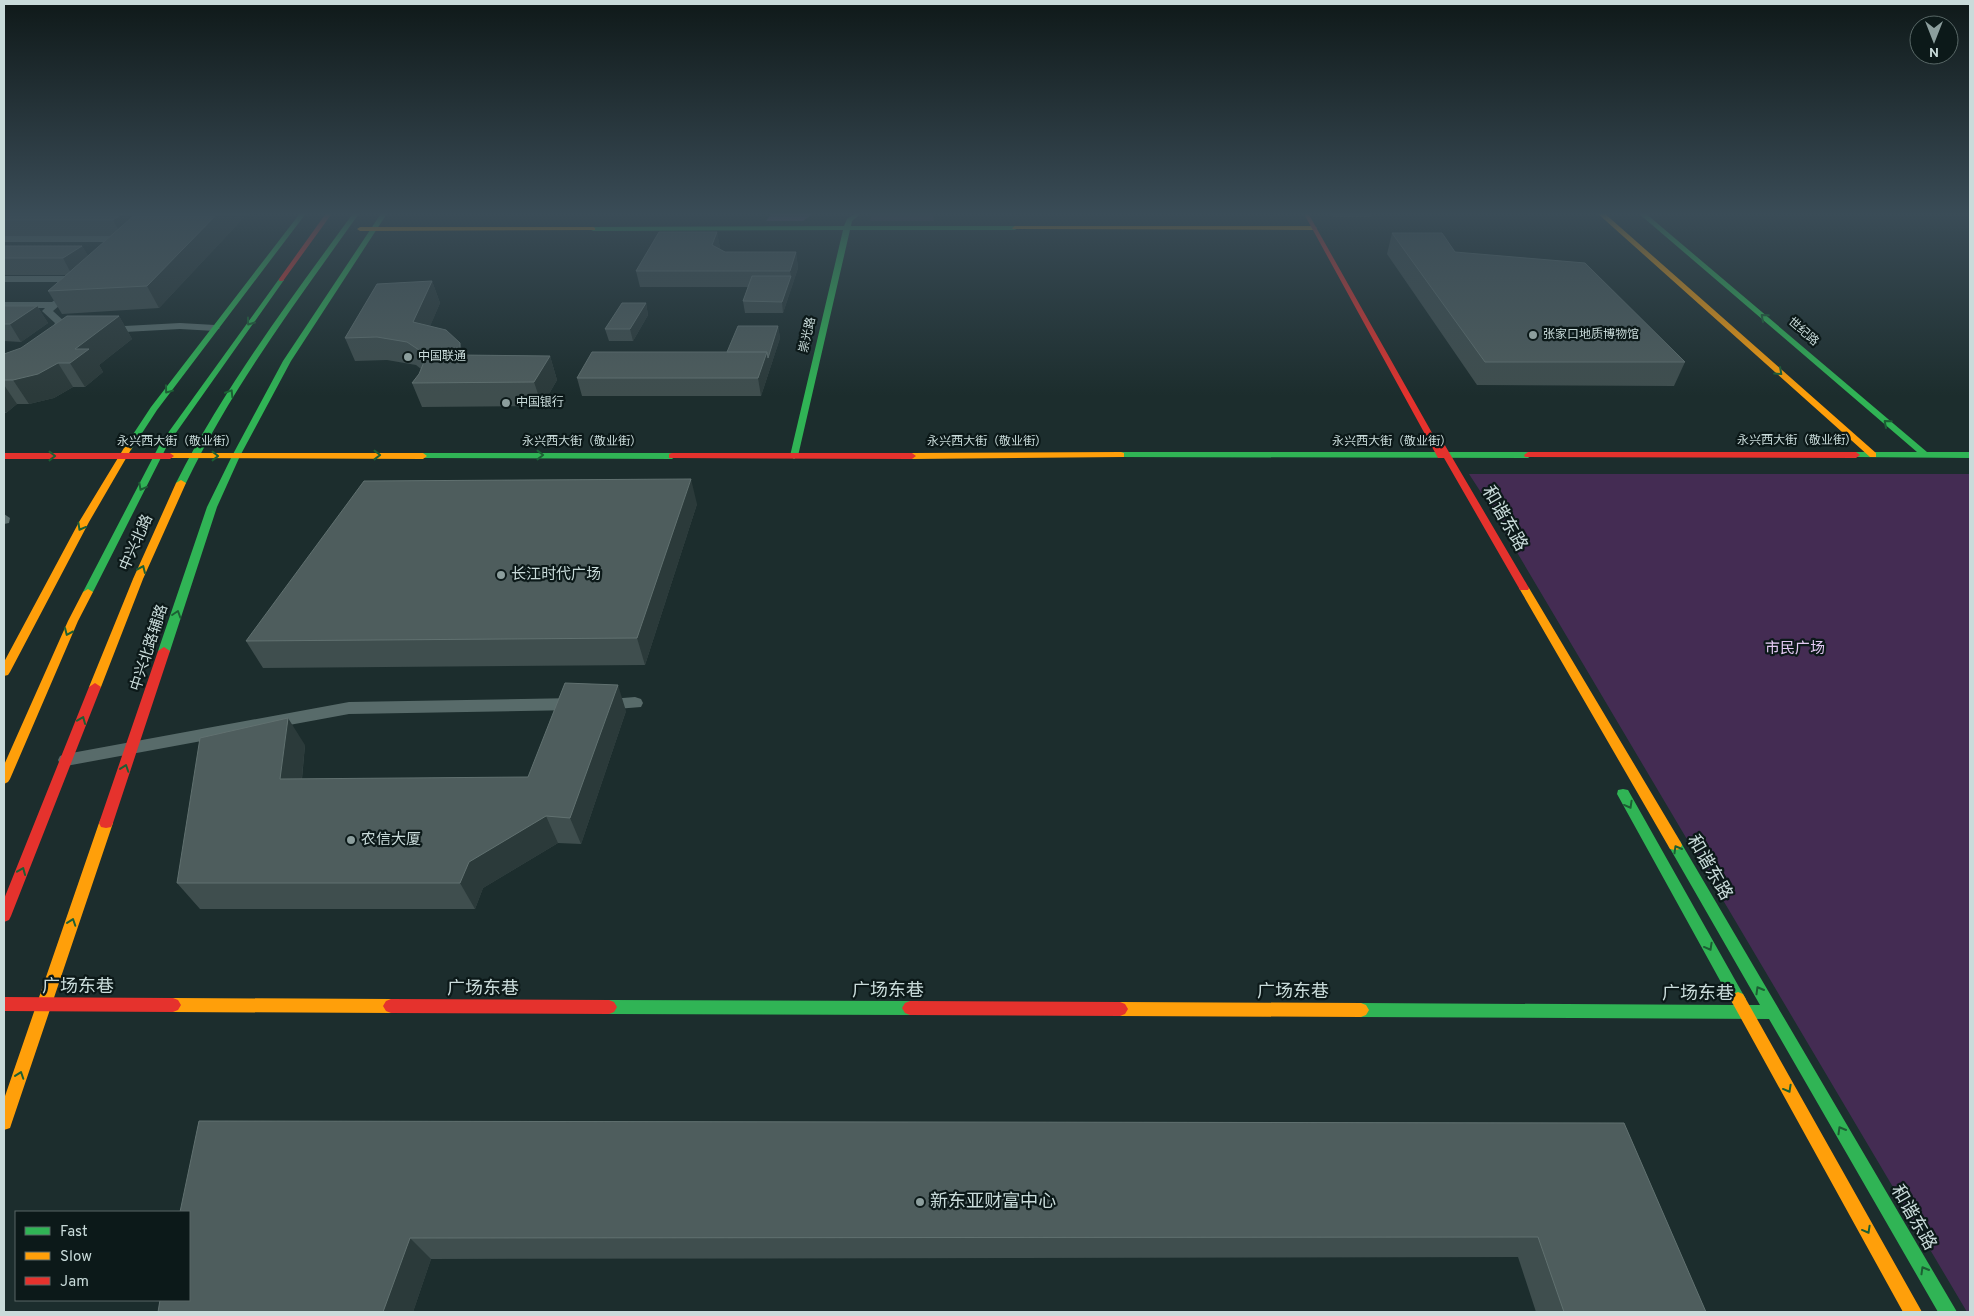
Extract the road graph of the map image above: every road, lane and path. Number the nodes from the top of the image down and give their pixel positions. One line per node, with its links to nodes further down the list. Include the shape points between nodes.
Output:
1 (257, 273): 12 (street)
2 (286, 273): 22 (street, 中兴北路, one-way to 22)
3 (313, 273): 23 (street, 中兴北路, one-way to 3)
4 (345, 273): 26 (street, 中兴北路辅路, via 287,361)
5 (837, 273): 35 (street, 崇光路)
6 (1339, 273): 36 (street, 和谐东路)
7 (1668, 273): 19 (street, one-way to 19)
8 (1712, 273): 16 (street, 世纪路, one-way to 8)
9 (4, 279): 11 (lane, via 87,276)
10 (4, 305): 11 (lane)
11 (55, 305): 14 (lane, via 47,312 60,322)
12 (215, 328): 13 (lane, via 147,327); 21 (street, one-way to 21)
13 (92, 332)
14 (56, 336)
15 (1890, 440): 16 (street)
16 (1908, 440): 17 (street); 27 (street, 世纪路)
17 (1926, 440)
18 (1836, 441): 19 (street, 永兴西大街（敬业街）)
19 (1856, 441): 20 (street, 永兴西大街（敬业街）); 28 (street)
20 (1873, 441)
21 (125, 444): 22 (street, 永兴西大街（敬业街）); 31 (street)
22 (164, 444): 23 (street, 永兴西大街（敬业街）); 32 (street, 中兴北路)
23 (190, 444): 24 (street, 永兴西大街（敬业街）); 33 (street, 中兴北路)
24 (212, 444)
25 (227, 444): 26 (street, 永兴西大街（敬业街）)
26 (247, 444): 34 (street, 中兴北路辅路)
27 (1924, 454): 28 (street, 永兴西大街（敬业街）); 29 (street, 永兴西大街（敬业街）)
28 (1873, 455): 36 (street, 永兴西大街（敬业街）)
29 (1970, 455)
30 (4, 456): 31 (street, 永兴西大街（敬业街）, one-way to 31)
31 (124, 456): 32 (street, 永兴西大街（敬业街）); 38 (street, one-way to 38, via 84,522)
32 (158, 456): 33 (street, 永兴西大街（敬业街）); 42 (street, 中兴北路, one-way to 42, via 73,621)
33 (193, 456): 34 (street, 永兴西大街（敬业街）, one-way to 34); 41 (street, 中兴北路, one-way to 33, via 138,579)
34 (236, 456): 35 (street, 永兴西大街（敬业街）, one-way to 35); 40 (street, 中兴北路辅路, one-way to 34, via 212,508)
35 (794, 456): 36 (street, 永兴西大街（敬业街）)
36 (1441, 456): 37 (street, 和谐东路); 48 (street, 和谐东路, one-way to 36)
37 (1454, 491)
38 (4, 672)
39 (634, 703): 40 (lane, via 349,708)
40 (132, 748): 41 (lane); 46 (street, 中兴北路辅路, one-way to 40)
41 (66, 760): 44 (street, 中兴北路, one-way to 41)
42 (4, 779)
43 (1619, 786): 47 (street, one-way to 47)
44 (4, 916)
45 (4, 1004): 46 (street, 广场东巷)
46 (44, 1004): 47 (street, 广场东巷); 49 (street, 中兴北路辅路, one-way to 46)
47 (1745, 1012): 48 (street, 广场东巷); 50 (street, one-way to 50)
48 (1772, 1012): 51 (street, 和谐东路, one-way to 48)
49 (4, 1122)
50 (1913, 1312)
51 (1948, 1312)

